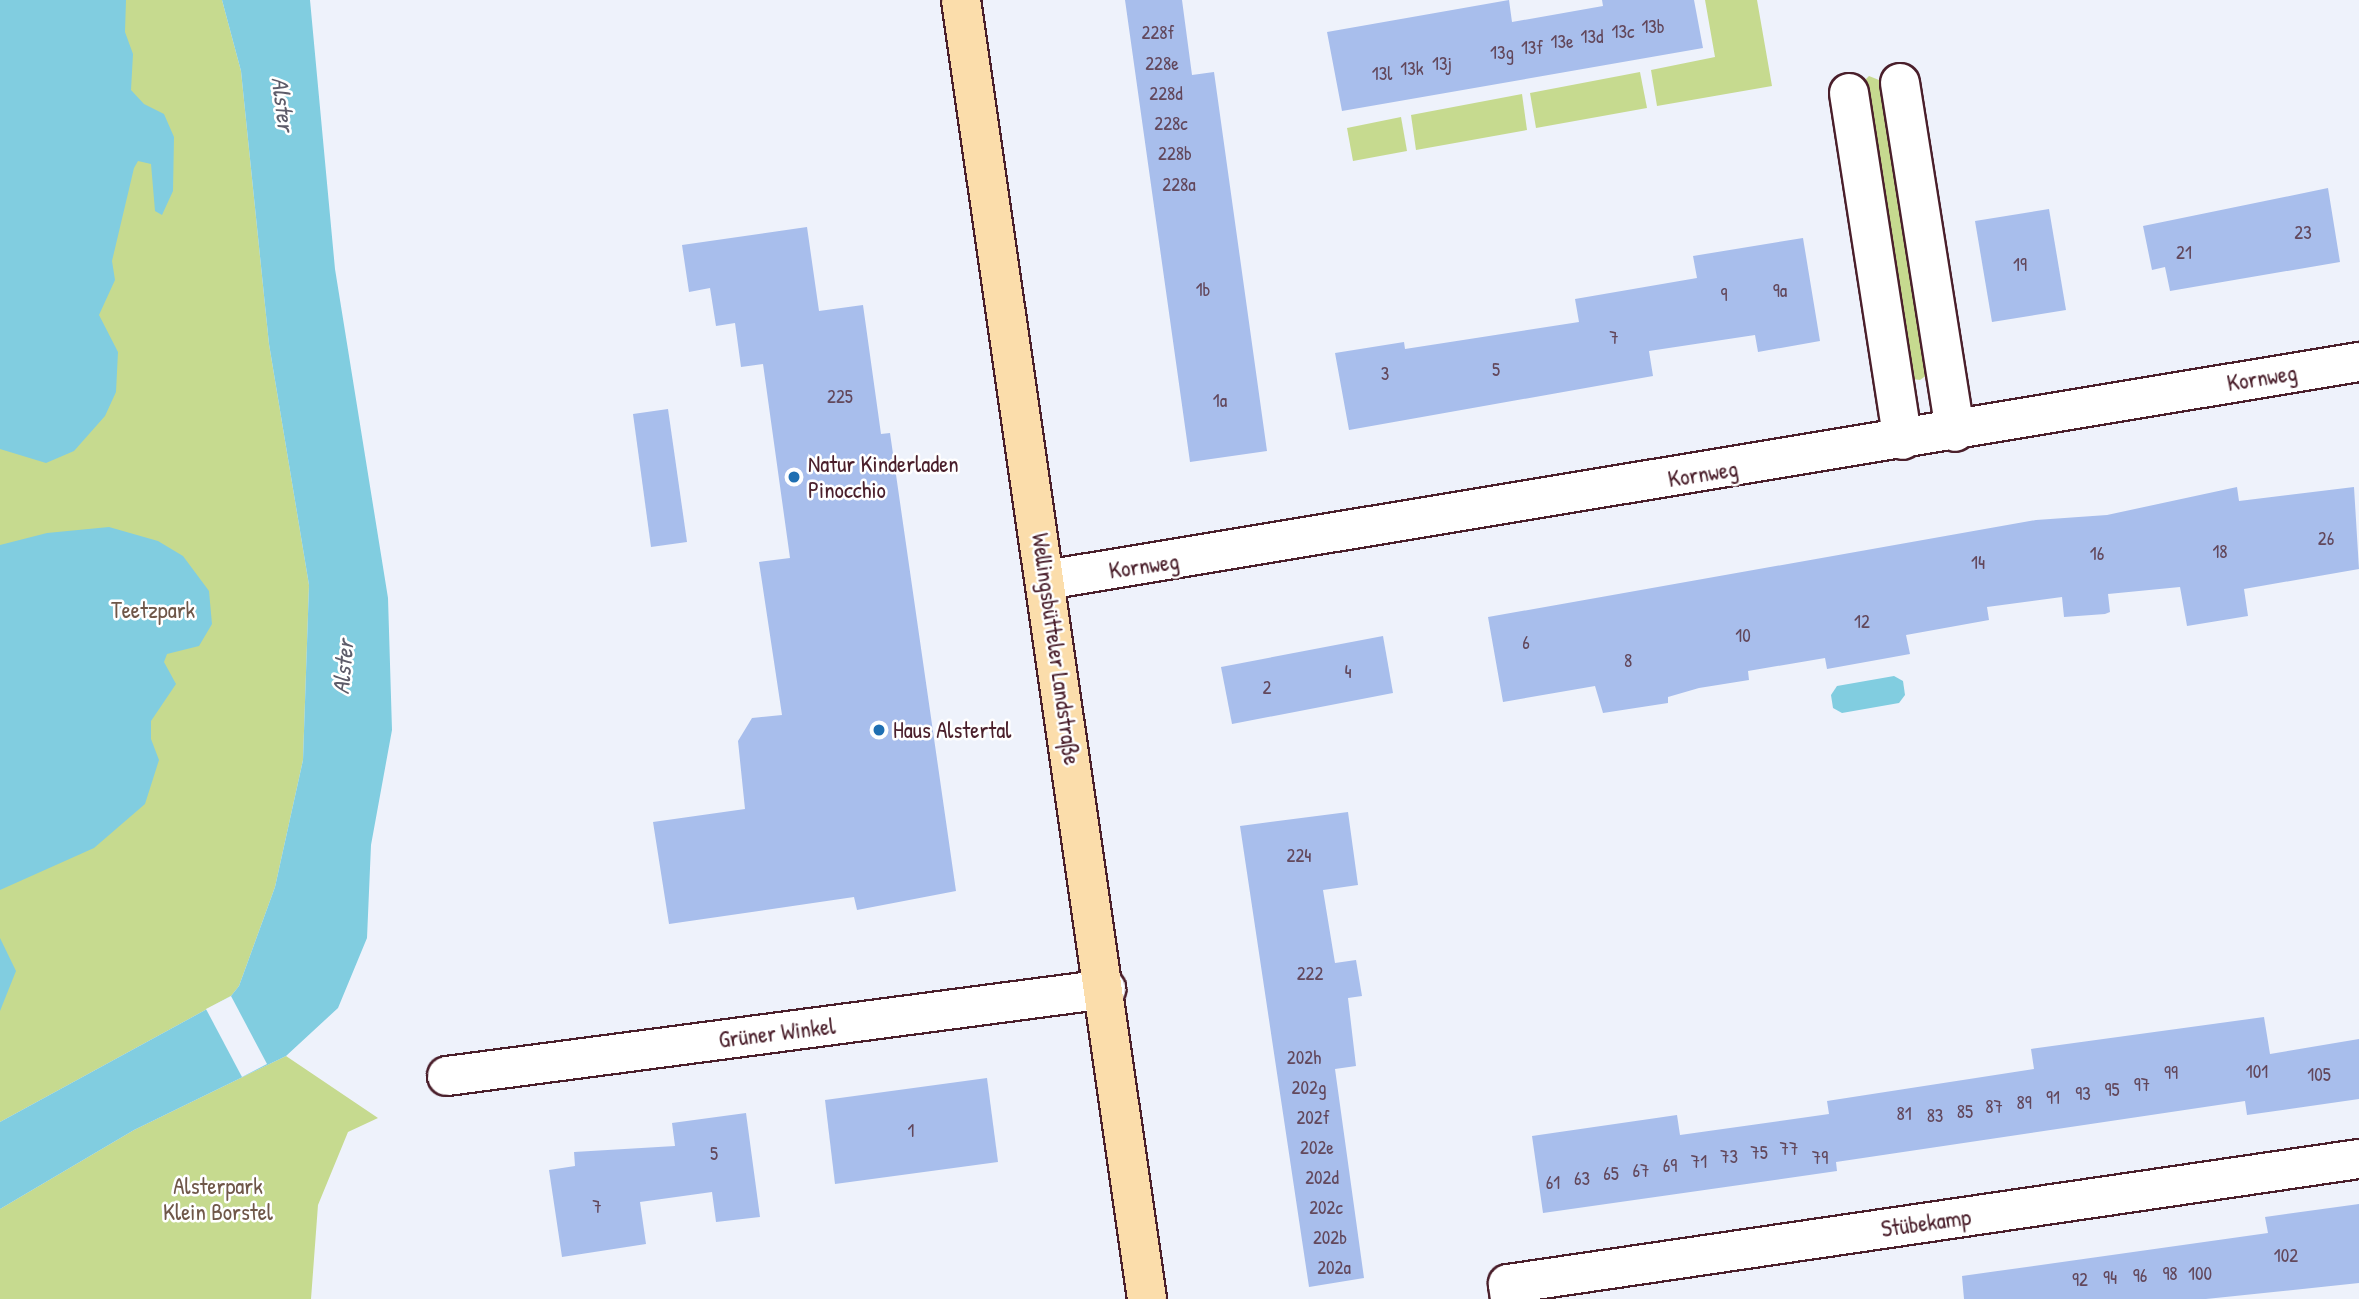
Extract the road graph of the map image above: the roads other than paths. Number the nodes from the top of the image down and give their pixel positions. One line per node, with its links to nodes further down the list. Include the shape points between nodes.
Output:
1 (961, 0): 7 (main road, Wellingsbütteler Landstraße)
2 (1900, 83): 5 (street)
3 (1849, 93): 6 (street)
4 (2359, 362): 5 (street, Kornweg)
5 (1955, 432): 6 (street, Kornweg)
6 (1903, 440): 7 (street, Kornweg)
7 (1046, 580): 8 (main road, Wellingsbütteler Landstraße)
8 (1106, 989): 9 (street, Grüner Winkel); 11 (main road, Wellingsbütteler Landstraße)
9 (447, 1076)
10 (2359, 1159): 12 (street, Stübekamp, via 1507,1284)
11 (1147, 1299)
12 (1510, 1299)

